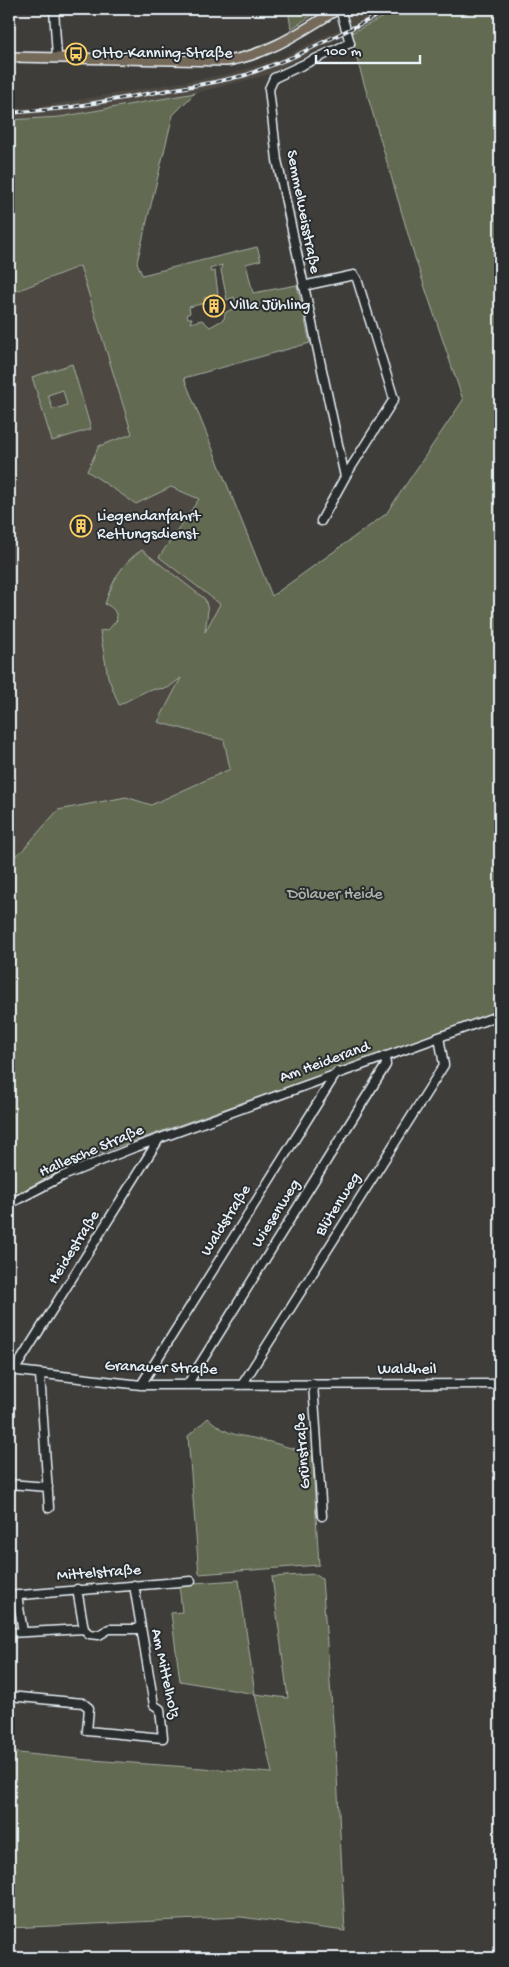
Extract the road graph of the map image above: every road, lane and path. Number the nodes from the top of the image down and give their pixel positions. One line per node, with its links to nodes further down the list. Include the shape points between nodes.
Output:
1 (54, 9): 4 (street)
2 (339, 9): 4 (main road, via 289,39 246,58 203,62); 5 (street, Semmelweisstraße, via 350,43 274,78 269,89 274,143)
3 (9, 57): 4 (main road)
4 (57, 57)
5 (303, 286): 6 (street, Semmelweisstraße); 6 (street, via 354,275 394,400)
6 (345, 477): 7 (street)
7 (321, 522)
8 (500, 1015): 9 (street, Am Heiderand)
9 (438, 1037): 10 (street, Am Heiderand); 20 (street, Blütenweg, via 444,1065)
10 (385, 1056): 11 (street, Am Heiderand); 19 (street, Wiesenweg, via 386,1065)
11 (337, 1072): 12 (street, Am Heiderand); 18 (street, Waldstraße)
12 (159, 1139): 13 (street, Hallesche Straße, via 63,1176); 14 (street, Heidestraße)
13 (9, 1204)
14 (11, 1370): 15 (street, Granauer Straße)
15 (40, 1374): 18 (street, Granauer Straße); 22 (street)
16 (313, 1384): 17 (street, Waldheil); 20 (street, Granauer Straße); 24 (street, Grünstraße)
17 (500, 1384)
18 (141, 1385): 19 (street, Granauer Straße)
19 (187, 1385): 20 (street, Granauer Straße)
20 (242, 1385)
21 (9, 1484): 22 (street)
22 (48, 1487): 23 (street)
23 (49, 1508)
24 (322, 1516)
25 (190, 1581): 26 (street, Mittelstraße)
26 (134, 1585): 27 (street, Mittelstraße); 30 (street, Am Mittelholz)
27 (77, 1589): 28 (street, Mittelstraße); 29 (street)
28 (13, 1595): 31 (street)
29 (84, 1629): 30 (street, via 89,1634 99,1635 109,1629); 31 (street)
30 (140, 1629): 33 (street, Am Mittelholz, via 154,1705 160,1709 162,1738 87,1731 89,1708 83,1703)
31 (23, 1632): 32 (street)
32 (9, 1633)
33 (9, 1696)

